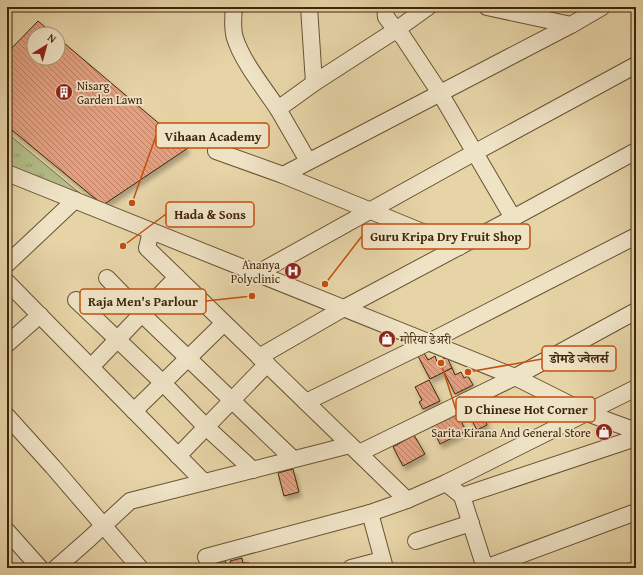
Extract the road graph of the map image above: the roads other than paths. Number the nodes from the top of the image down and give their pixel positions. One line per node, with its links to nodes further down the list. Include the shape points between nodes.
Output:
1 (234, 7): 12 (street, via 234,36 241,53)
2 (309, 7): 10 (street)
3 (385, 7): 8 (street, via 386,17)
4 (428, 7): 8 (street)
5 (488, 7): 7 (street)
6 (602, 7): 7 (street)
7 (571, 25): 11 (street)
8 (396, 30): 10 (street); 11 (street)
9 (636, 65): 15 (street)
10 (314, 83): 12 (street)
11 (440, 93): 15 (street); 16 (street)
12 (278, 109): 16 (street)
13 (636, 151): 21 (street)
14 (216, 152): 18 (street)
15 (476, 153): 20 (street); 21 (street)
16 (308, 162): 18 (street)
17 (7, 173): 19 (street)
18 (283, 175): 20 (street)
19 (75, 200): 22 (street); 25 (street)
20 (370, 211): 24 (street); 26 (street)
21 (513, 218): 24 (street)
22 (151, 231): 26 (street); 28 (street, via 147,248)
23 (636, 236): 37 (street)
24 (459, 247): 31 (street)
25 (7, 264)
26 (258, 274): 31 (street)
27 (107, 278): 33 (street)
28 (177, 278): 33 (street); 35 (street)
29 (7, 282): 34 (street)
30 (76, 300): 36 (street)
31 (344, 308): 37 (street); 40 (street)
32 (636, 311): 42 (street)
33 (142, 314): 36 (street); 39 (street)
34 (40, 315): 38 (street); 41 (street)
35 (224, 323): 39 (street); 40 (street)
36 (117, 340): 41 (street); 43 (street)
37 (429, 342): 42 (street); 46 (street)
38 (7, 344)
39 (188, 358): 43 (street); 45 (street)
40 (263, 360): 45 (street); 46 (street)
41 (91, 367): 47 (street)
42 (515, 377): 48 (street); 53 (street)
43 (163, 383): 47 (street); 50 (street)
44 (636, 388): 48 (street)
45 (231, 401): 50 (street); 55 (street)
46 (306, 402): 53 (street)
47 (134, 411): 54 (street)
48 (587, 413): 51 (street); 58 (street)
49 (7, 416): 64 (street)
50 (206, 427): 54 (street); 56 (street)
51 (636, 431)
52 (636, 438): 59 (street)
53 (355, 449): 55 (street); 60 (street)
54 (178, 456): 57 (street)
55 (293, 459): 56 (street)
56 (253, 470): 57 (street)
57 (204, 482): 64 (street, via 130,501)
58 (446, 483): 59 (street); 60 (street)
59 (462, 496): 63 (street)
60 (408, 500): 62 (street)
61 (636, 512): 73 (street)
62 (370, 514): 67 (street); 68 (street)
63 (471, 523): 66 (street); 73 (street)
64 (103, 526): 70 (street); 71 (street)
65 (7, 531): 69 (street)
66 (416, 541)
67 (206, 557)
68 (383, 564): 72 (street)
69 (40, 568)
70 (56, 568)
71 (140, 568)
72 (351, 568)
73 (485, 568)

